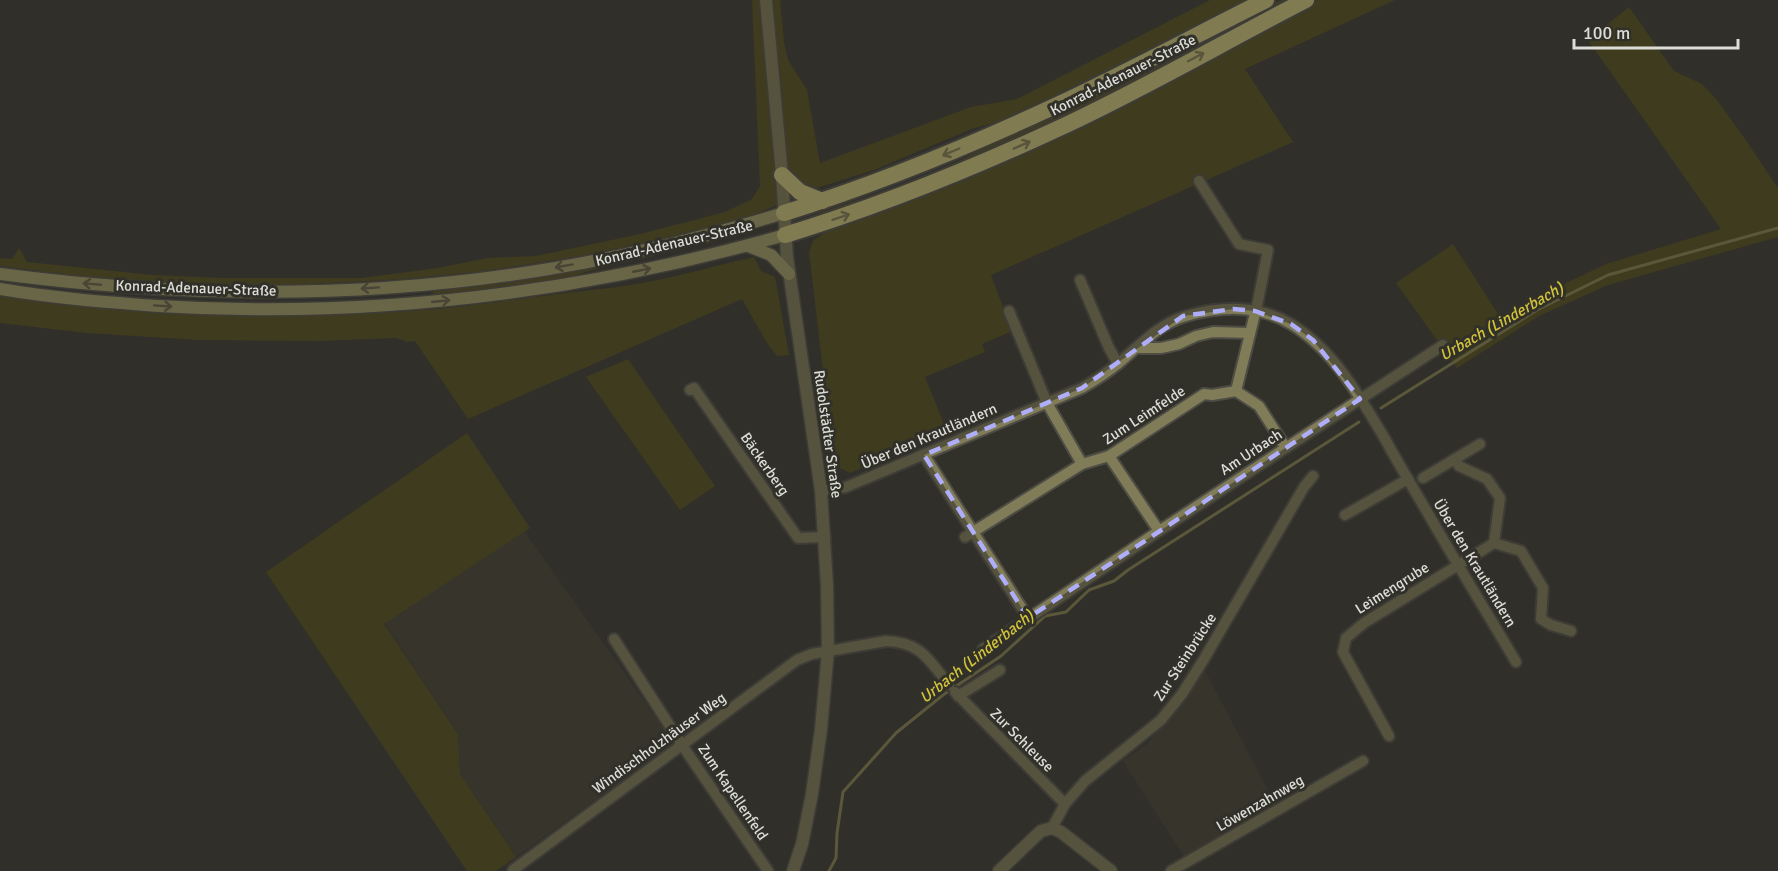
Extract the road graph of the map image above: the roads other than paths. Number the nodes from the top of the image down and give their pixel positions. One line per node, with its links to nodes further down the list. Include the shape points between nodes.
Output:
1 (766, 0): 4 (street, Rudolstädter Straße)
2 (1266, 0): 6 (highway, Konrad-Adenauer-Straße, one-way to 6, via 1005,129)
3 (1305, 0): 8 (highway, Konrad-Adenauer-Straße, one-way to 3, via 979,165 1112,102)
4 (782, 175): 6 (highway, via 800,192); 7 (street, Rudolstädter Straße)
5 (1198, 181): 15 (street, via 1239,244 1268,250)
6 (822, 201): 7 (highway, Konrad-Adenauer-Straße)
7 (784, 213): 8 (street, Rudolstädter Straße); 10 (main road, Konrad-Adenauer-Straße, one-way to 10, via 609,257 511,275 420,285 215,292 141,289)
8 (785, 235): 9 (main road, Konrad-Adenauer-Straße); 11 (street, Rudolstädter Straße)
9 (747, 246): 11 (main road, via 771,255); 13 (main road, Konrad-Adenauer-Straße, one-way to 9, via 207,309 417,304 515,293 671,265)
10 (0, 274)
11 (789, 274): 33 (street, Rudolstädter Straße)
12 (1080, 280): 19 (street)
13 (0, 290)
14 (1009, 311): 23 (street)
15 (1255, 311): 16 (street); 18 (street, Über den Krautländern, via 1209,310 1183,316 1158,329); 22 (street, Über den Krautländern, via 1291,324 1313,340)
16 (1250, 333): 18 (street, via 1213,332 1161,348); 21 (street)
17 (1443, 345): 22 (street, Am Urbach)
18 (1136, 348): 19 (street, Über den Krautländern)
19 (1118, 364): 23 (street, Über den Krautländern, via 1091,383)
20 (690, 390): 37 (street, Bäckerberg, via 694,388 798,538)
21 (1236, 391): 25 (street, via 1259,406); 27 (street, Zum Leimfelde, via 1204,394)
22 (1360, 399): 25 (street, Am Urbach); 32 (street, Über den Krautländern)
23 (1047, 403): 26 (street, Über den Krautländern); 29 (street)
24 (1480, 444): 28 (street)
25 (1286, 448): 35 (street, Am Urbach)
26 (924, 455): 33 (street, Über den Krautländern, via 846,488); 36 (street)
27 (1109, 456): 29 (street, Zum Leimfelde); 35 (street)
28 (1455, 459): 31 (street); 38 (street, via 1459,466 1487,479 1500,498)
29 (1082, 464): 36 (street, Zum Leimfelde)
30 (1313, 476): 51 (street, Zur Steinbrücke, via 1182,694 1161,720 1085,781)
31 (1423, 478)
32 (1408, 479): 34 (street); 39 (street, Über den Krautländern)
33 (821, 491): 37 (street, Rudolstädter Straße)
34 (1345, 515)
35 (1159, 531): 40 (street, Am Urbach)
36 (969, 535): 40 (street)
37 (825, 537): 44 (street, Rudolstädter Straße)
38 (1494, 543): 39 (street, Leimengrube); 41 (street, via 1521,551 1543,588 1541,619)
39 (1458, 565): 45 (street, Über den Krautländern); 48 (street, Leimengrube, via 1346,638 1343,652)
40 (1028, 618): 43 (street, Am Urbach)
41 (1570, 631)
42 (614, 639): 49 (street, Zum Kapellenfeld)
43 (983, 649)
44 (828, 651): 47 (street, Windischholzhäuser Weg, via 900,641 924,655); 49 (street, Windischholzhäuser Weg, via 797,660); 55 (street, Rudolstädter Straße, via 812,794)
45 (1516, 662)
46 (1000, 670): 47 (street)
47 (954, 691): 51 (street, Zur Schleuse)
48 (1389, 736)
49 (682, 745): 53 (street, Windischholzhäuser Weg); 54 (street, Zum Kapellenfeld)
50 (1363, 760): 58 (street, Löwenzahnweg)
51 (1065, 804): 52 (street, Zur Steinbrücke)
52 (1052, 828): 56 (street, via 1041,831); 57 (street)
53 (513, 870)
54 (768, 871)
55 (793, 871)
56 (999, 871)
57 (1111, 871)
58 (1171, 871)

